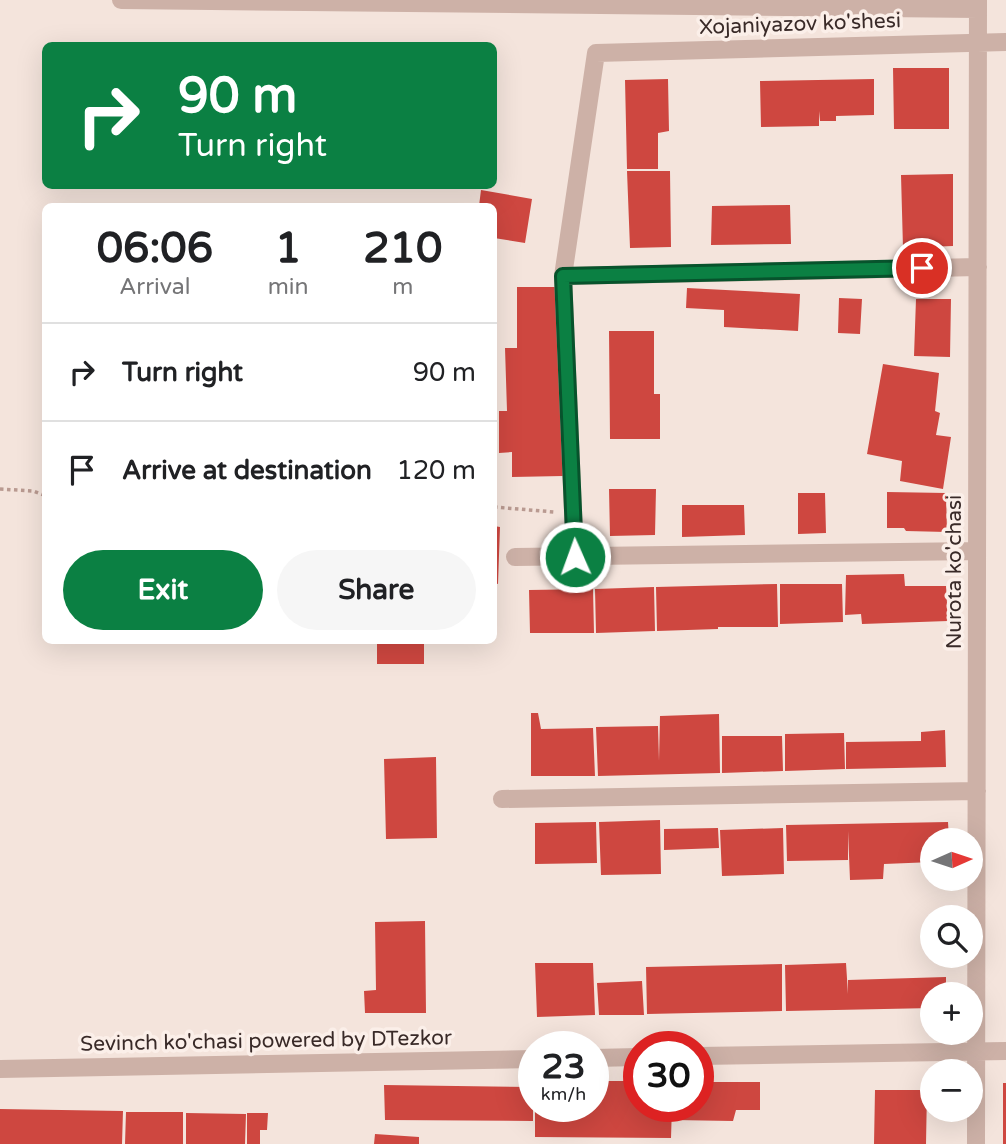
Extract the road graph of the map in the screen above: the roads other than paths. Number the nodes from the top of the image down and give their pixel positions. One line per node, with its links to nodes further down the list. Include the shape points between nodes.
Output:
1 (121, 0): 2 (street)
2 (588, 2): 3 (street)
3 (978, 4): 4 (street, Nurota ko'chasi)
4 (978, 42): 5 (street, Xojaniyazov ko'shesi); 6 (street, Nurota ko'chasi); 7 (street, Xojaniyazov ko'shesi, via 596,53)
5 (1006, 42)
6 (978, 267): 7 (street); 8 (street, Nurota ko'chasi)
7 (563, 276): 10 (street)
8 (977, 551): 10 (street); 11 (street, Nurota ko'chasi)
9 (515, 557): 10 (street)
10 (575, 557)
11 (976, 791): 12 (street); 13 (street, Nurota ko'chasi)
12 (502, 799)
13 (976, 1051): 14 (street); 15 (street); 18 (street, Nurota ko'chasi)
14 (1006, 1051)
15 (714, 1056)
16 (518, 1059): 17 (street, Sevinch ko'chasi powered by DTezkor)
17 (0, 1069)
18 (976, 1144)

